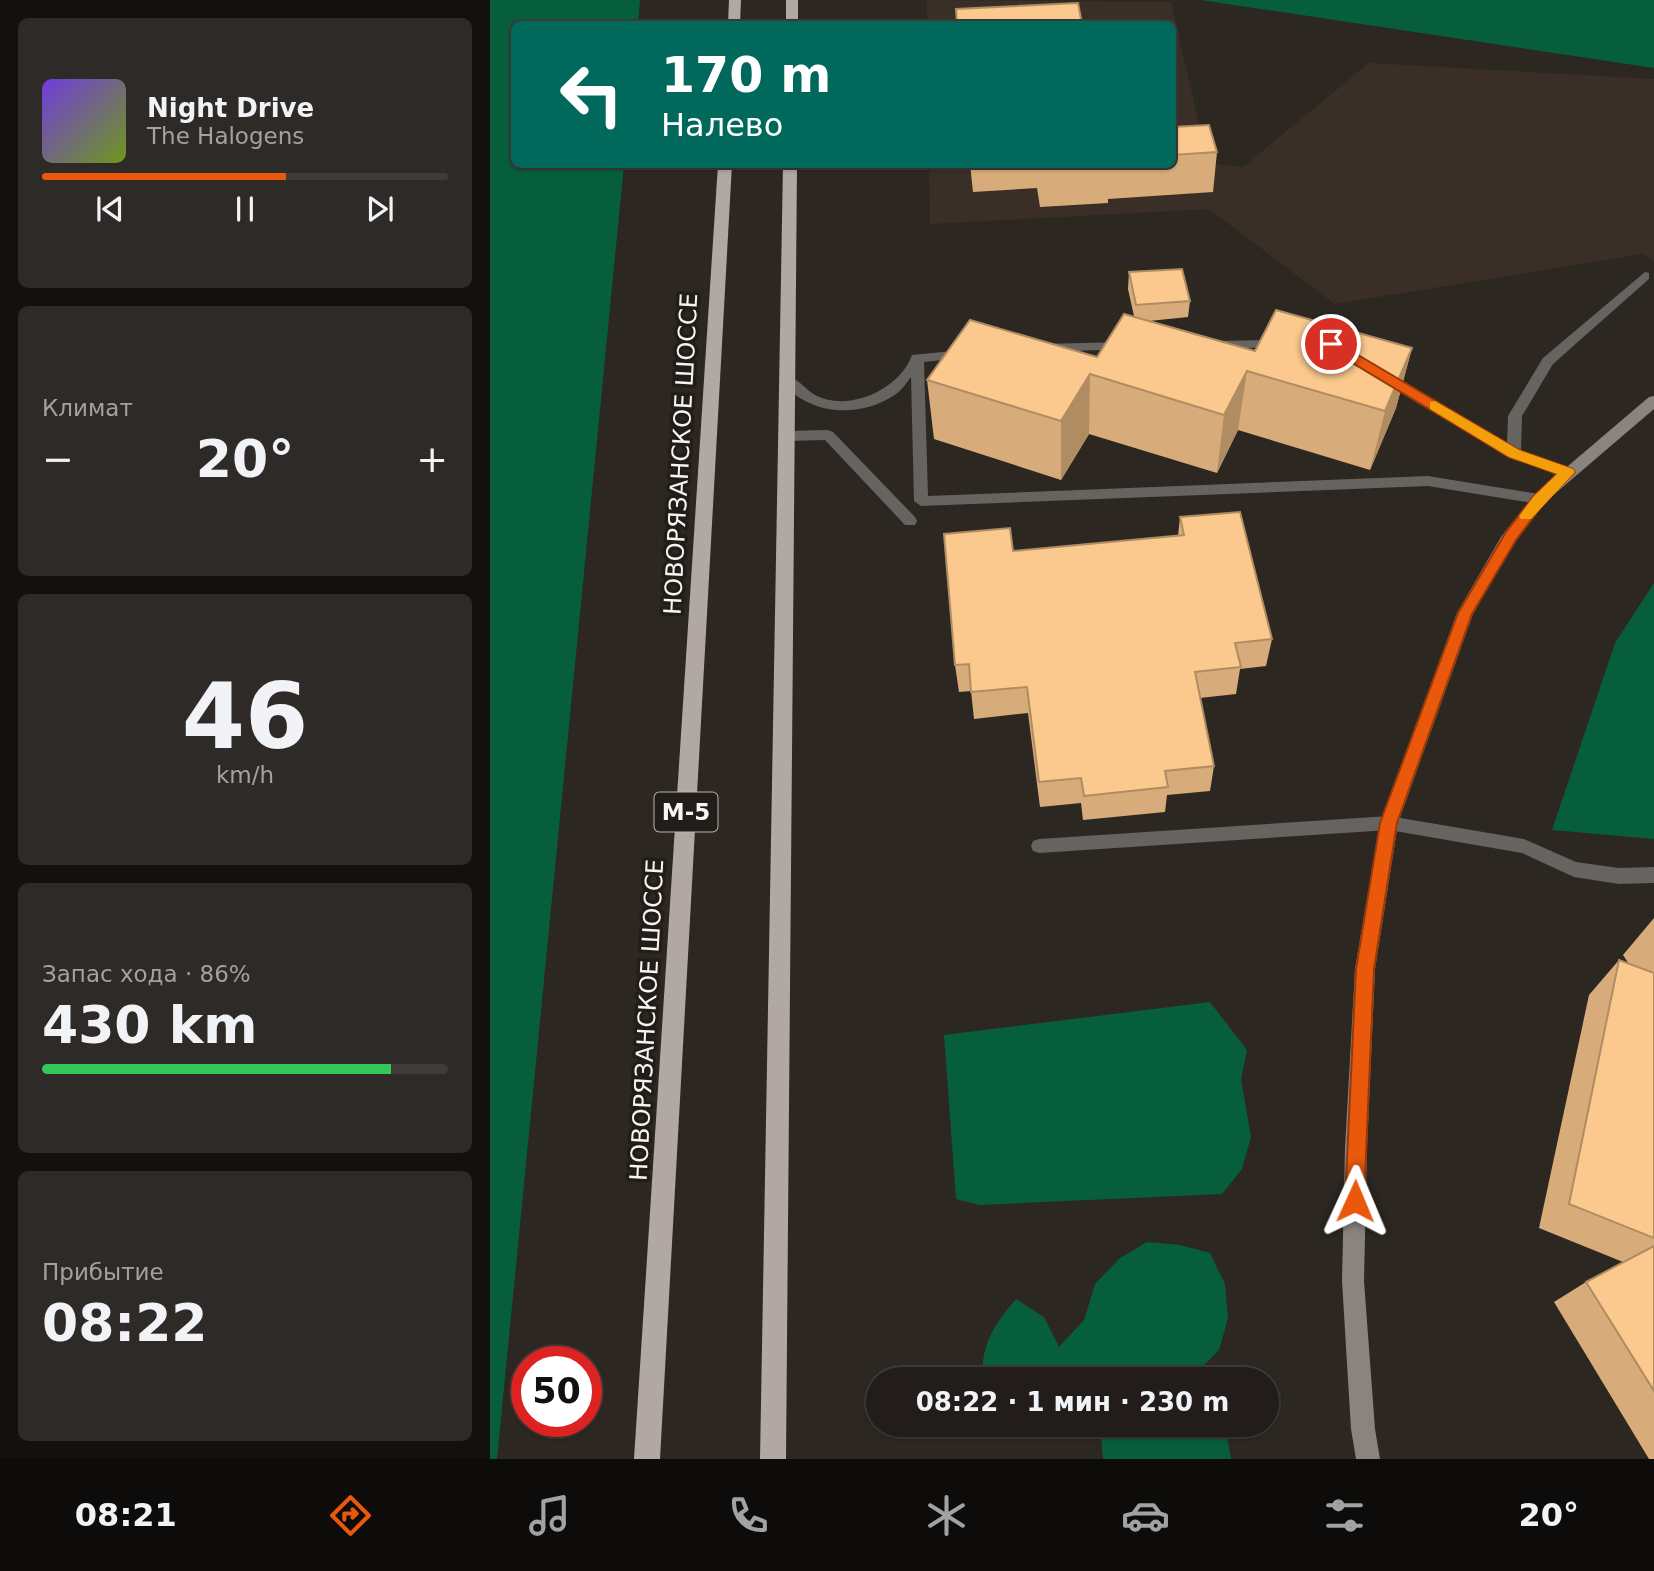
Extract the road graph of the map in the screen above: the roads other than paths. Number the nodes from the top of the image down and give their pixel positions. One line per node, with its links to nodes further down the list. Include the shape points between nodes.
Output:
1 (735, 0): 3 (highway)
2 (792, 0): 4 (highway)
3 (734, 21)
4 (792, 21)
5 (725, 168): 25 (highway, НОВОРЯЗАНСКОЕ ШОССЕ / М-5)
6 (790, 168): 15 (highway)
7 (1645, 276): 18 (lane, via 1548,361 1515,416)
8 (1290, 344): 9 (lane)
9 (1195, 345)
10 (1141, 346): 11 (lane)
11 (1033, 348)
12 (981, 352): 13 (lane)
13 (918, 361): 15 (lane, via 893,390 865,403 829,406 809,398); 20 (lane, via 921,501 1428,481)
14 (1367, 365): 18 (lane)
15 (787, 380): 17 (highway)
16 (1654, 401): 19 (main road)
17 (786, 436): 21 (lane, via 828,435); 26 (highway)
18 (1514, 454): 19 (lane)
19 (1568, 472): 20 (main road)
20 (1539, 499): 22 (main road, via 1507,541 1465,613)
21 (910, 521)
22 (1389, 823): 23 (lane); 24 (lane, via 1524,846 1574,869 1619,876); 27 (main road, via 1365,969 1356,1148 1353,1281)
23 (1039, 846)
24 (1654, 875)
25 (647, 1459)
26 (773, 1459)
27 (1368, 1459)

